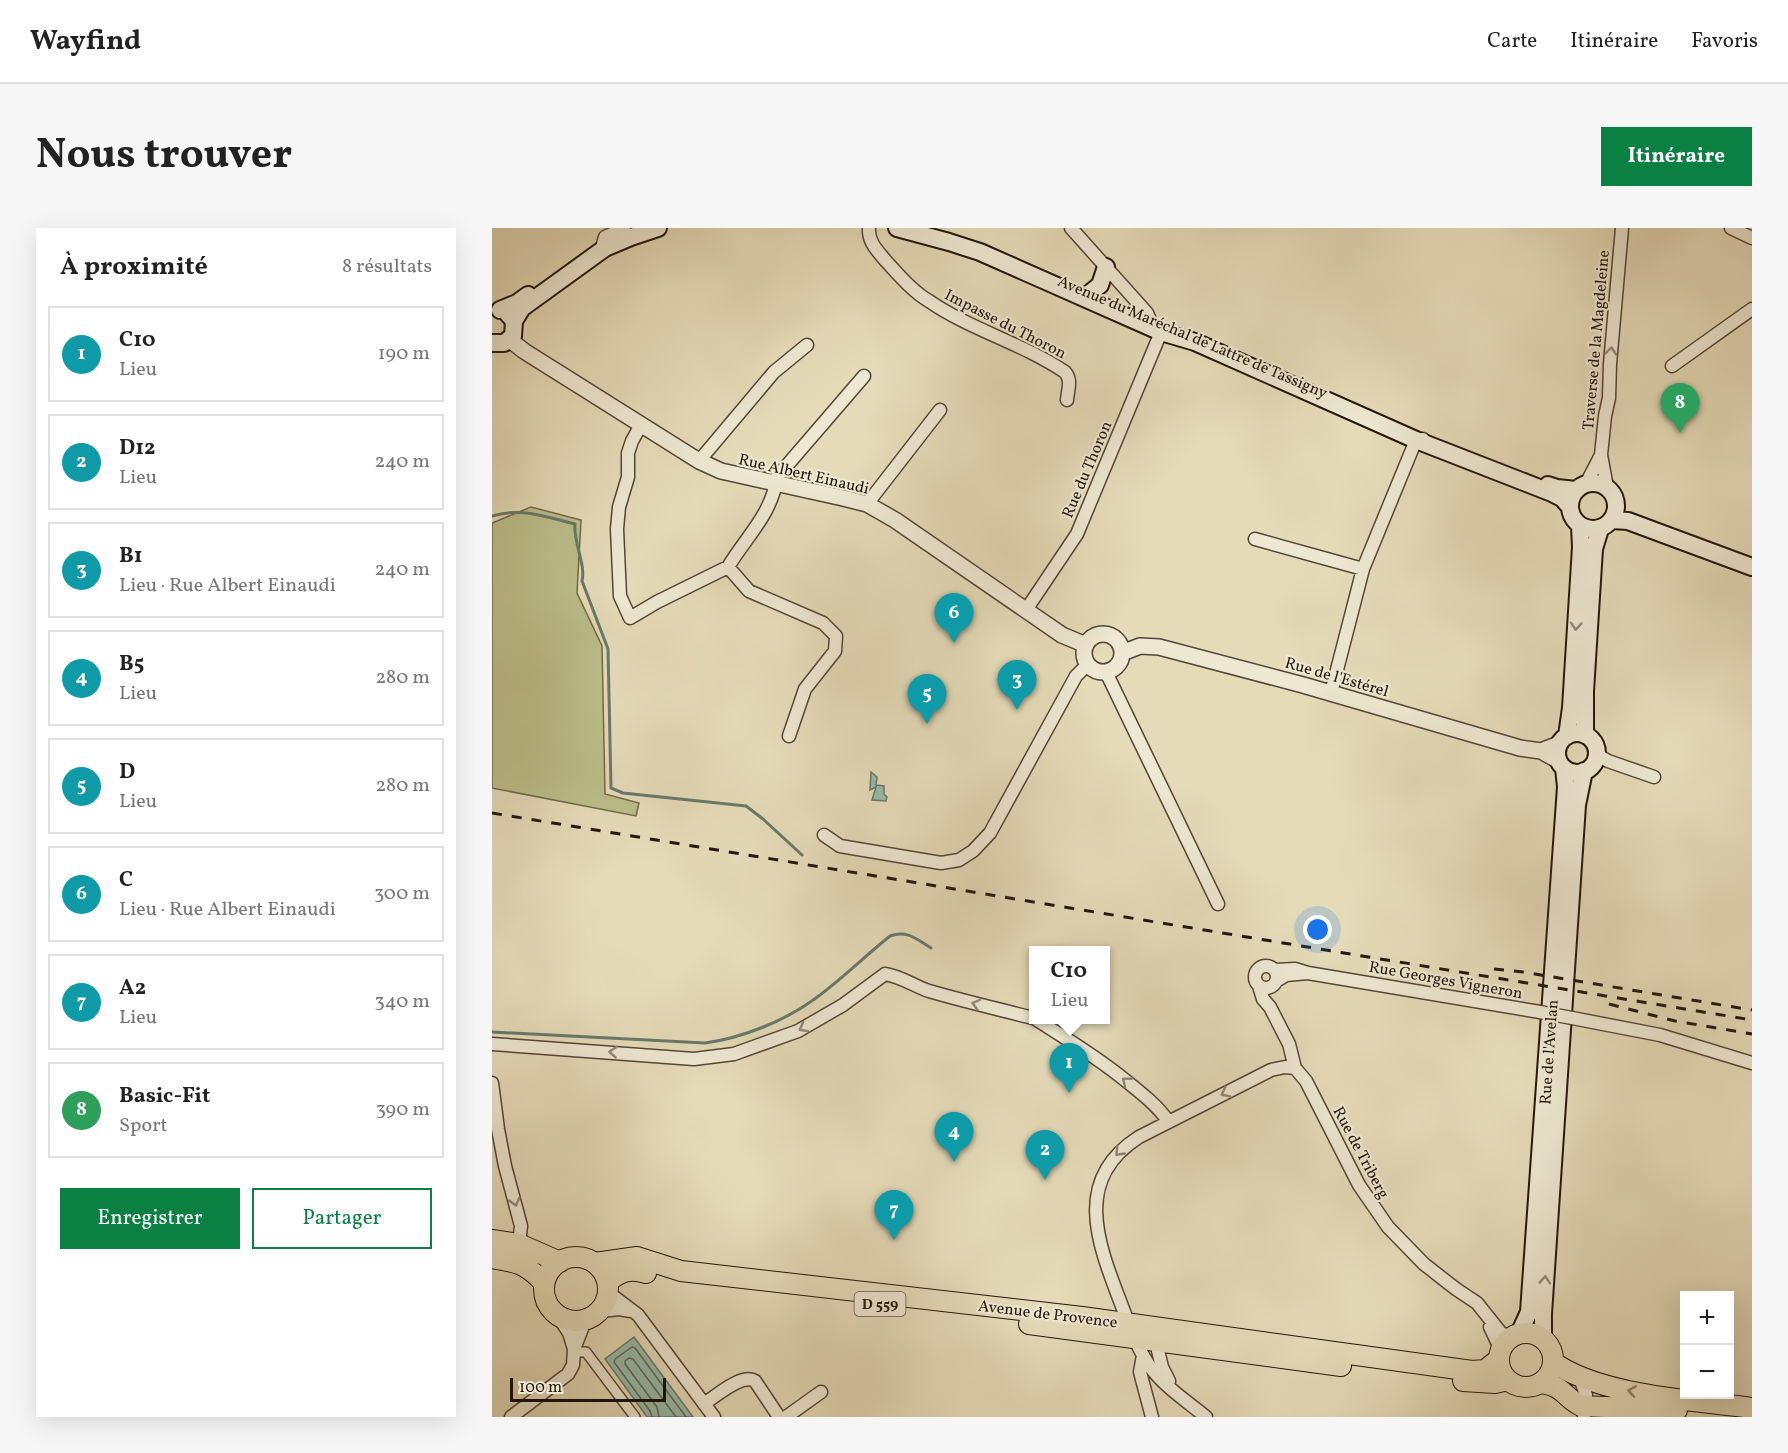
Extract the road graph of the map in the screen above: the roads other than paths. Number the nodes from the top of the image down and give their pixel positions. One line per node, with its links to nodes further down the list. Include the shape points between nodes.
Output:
1 (624, 228): 11 (street, via 605,237)
2 (639, 228): 11 (main road)
3 (658, 228): 16 (main road, via 605,248 522,308)
4 (869, 228): 23 (street, Impasse du Thoron, via 869,238 876,248 926,300 1065,372 1070,384)
5 (897, 228): 17 (main road, Avenue du Maréchal de Lattre de Tassigny, via 980,252)
6 (925, 228): 13 (main road, Avenue du Maréchal de Lattre de Tassigny)
7 (1071, 228): 12 (street)
8 (1622, 228): 28 (street, Traverse de la Magdeleine, one-way to 8)
9 (1731, 228): 10 (street)
10 (1752, 238)
11 (603, 244): 15 (main road, via 517,303)
12 (1106, 267): 13 (main road, via 1100,285); 17 (street)
13 (1090, 293): 17 (main road, Avenue du Maréchal de Lattre de Tassigny)
14 (1752, 309): 21 (street)
15 (496, 311): 16 (main road)
16 (514, 321): 18 (main road)
17 (1156, 326): 26 (main road, Avenue du Maréchal de Lattre de Tassigny); 27 (main road, Avenue du Maréchal de Lattre de Tassigny, via 1197,337); 42 (street, Rue du Thoron, via 1077,534)
18 (510, 340): 19 (main road); 25 (street, Rue Albert Einaudi)
19 (492, 343)
20 (807, 345): 29 (street, via 774,372)
21 (1672, 366)
22 (864, 376): 30 (street, via 777,477)
23 (1067, 400)
24 (940, 410): 33 (street)
25 (641, 425): 29 (street, Rue Albert Einaudi); 39 (street, via 628,453 628,477 617,529 621,596 630,618)
26 (1416, 440): 27 (street, Avenue du Maréchal de Lattre de Tassigny, via 1452,449); 34 (main road, Avenue du Maréchal de Lattre de Tassigny, via 1552,493); 41 (street)
27 (1460, 447): 31 (main road, Avenue du Maréchal de Lattre de Tassigny, via 1557,488)
28 (1601, 455): 31 (street, Traverse de la Magdeleine); 32 (street, Traverse de la Magdeleine)
29 (699, 461): 30 (street, Rue Albert Einaudi, via 721,471)
30 (776, 484): 33 (street, Rue Albert Einaudi); 39 (street, via 765,515)
31 (1581, 487): 32 (main road, Avenue du Maréchal de Lattre de Tassigny, via 1598,483); 34 (main road, via 1572,495)
32 (1607, 487): 35 (main road, via 1615,499)
33 (867, 504): 42 (street, Rue Albert Einaudi)
34 (1570, 507): 36 (main road, Avenue du Maréchal de Lattre de Tassigny)
35 (1610, 519): 36 (main road, via 1590,530); 38 (main road, via 1642,520); 40 (main road, via 1628,521); 48 (main road, via 1594,549)
36 (1580, 526): 50 (main road, one-way to 50, via 1571,708)
37 (1256, 539): 41 (street)
38 (1752, 561)
39 (728, 567): 49 (street, via 749,591 823,623 836,636 835,651 805,688)
40 (1752, 567)
41 (1363, 570): 47 (street)
42 (1026, 610): 43 (street, Rue Albert Einaudi, via 1062,635)
43 (1086, 645): 44 (street, via 1096,636 1109,635 1119,642); 45 (street)
44 (1122, 653): 46 (street, via 1118,666); 47 (street, Rue de l'Estérel, via 1140,646 1159,647)
45 (1088, 664): 46 (street); 56 (street, via 1076,676 990,833 973,851 959,860 941,863 840,846)
46 (1106, 672): 57 (street)
47 (1331, 693): 51 (street, Rue de l'Estérel)
48 (1585, 735): 50 (main road, via 1579,733); 52 (main road, via 1594,742)
49 (789, 736)
50 (1563, 740): 51 (street); 53 (main road, via 1557,756)
51 (1540, 751): 53 (street, Rue de l'Estérel)
52 (1596, 754): 54 (main road, via 1593,764); 55 (street)
53 (1562, 765): 54 (main road, via 1574,772); 81 (main road, Rue de l'Avelan, via 1566,787 1563,844 1529,1312)
54 (1584, 771): 80 (main road, Rue de l'Avelan, one-way to 54, via 1577,805)
55 (1654, 777)
56 (824, 835)
57 (1218, 904)
58 (1274, 979): 59 (street, via 1265,988); 59 (street, via 1269,966 1259,968 1254,977); 60 (street); 65 (street, Rue Georges Vigneron, bridge, via 1308,973 1540,1012 1660,1035)
59 (1259, 986): 60 (street, Rue de Triberg)
60 (1270, 1007): 63 (street, Rue de Triberg)
61 (1029, 1017): 64 (street, one-way to 64, via 927,990 885,974 798,1031 734,1054 694,1059)
62 (1043, 1024): 69 (street, one-way to 62, via 1091,1053)
63 (1287, 1041): 66 (street); 67 (street, Rue de Triberg)
64 (492, 1044)
65 (1752, 1063)
66 (1278, 1068): 67 (street); 69 (street, one-way to 69)
67 (1295, 1068): 81 (street, Rue de Triberg, via 1306,1080 1359,1185 1388,1227 1424,1264 1477,1303)
68 (492, 1083): 71 (street, one-way to 71, via 505,1166 521,1226)
69 (1168, 1121): 79 (street, one-way to 79, via 1120,1150 1108,1166 1096,1195 1095,1215 1107,1268)
70 (492, 1240): 71 (main road)
71 (519, 1244): 73 (main road)
72 (492, 1258): 75 (main road, via 524,1265)
73 (560, 1262): 74 (main road, via 581,1257); 75 (main road)
74 (595, 1263): 76 (main road, via 605,1274); 79 (main road, Avenue de Provence / D 559, via 637,1257 681,1271)
75 (544, 1283): 78 (main road, via 546,1302)
76 (601, 1302): 77 (street); 77 (street); 78 (main road, via 572,1321); 79 (main road, Avenue de Provence / D 559, via 617,1274 637,1270 681,1283); 82 (street)
77 (635, 1312): 89 (street)
78 (558, 1316): 82 (street)
79 (1143, 1337): 81 (main road, Avenue de Provence / D 559, via 1472,1371 1485,1370); 85 (main road, Avenue de Provence / D 559, via 1475,1383); 87 (street); 87 (street, via 1152,1369); 97 (street, via 1140,1372)
80 (1543, 1339): 81 (main road, via 1532,1333); 83 (main road, via 1551,1349)
81 (1507, 1345): 85 (main road, via 1500,1367)
82 (574, 1350): 92 (street, via 568,1374); 93 (street, via 586,1352)
83 (1553, 1362): 84 (main road); 86 (main road)
84 (1580, 1378): 90 (main road, one-way to 84, via 1627,1391); 91 (street, via 1587,1395)
85 (1508, 1380): 86 (main road, via 1524,1387)
86 (1540, 1383): 91 (main road, via 1560,1388)
87 (1173, 1390): 98 (street)
88 (821, 1392): 96 (street)
89 (704, 1404): 94 (street); 95 (street, via 742,1379 751,1378)
90 (1752, 1407)
91 (1585, 1412): 99 (main road, via 1663,1408)
92 (511, 1417)
93 (635, 1417)
94 (714, 1417)
95 (779, 1417)
96 (786, 1417)
97 (1152, 1417)
98 (1206, 1417)
99 (1728, 1417)

